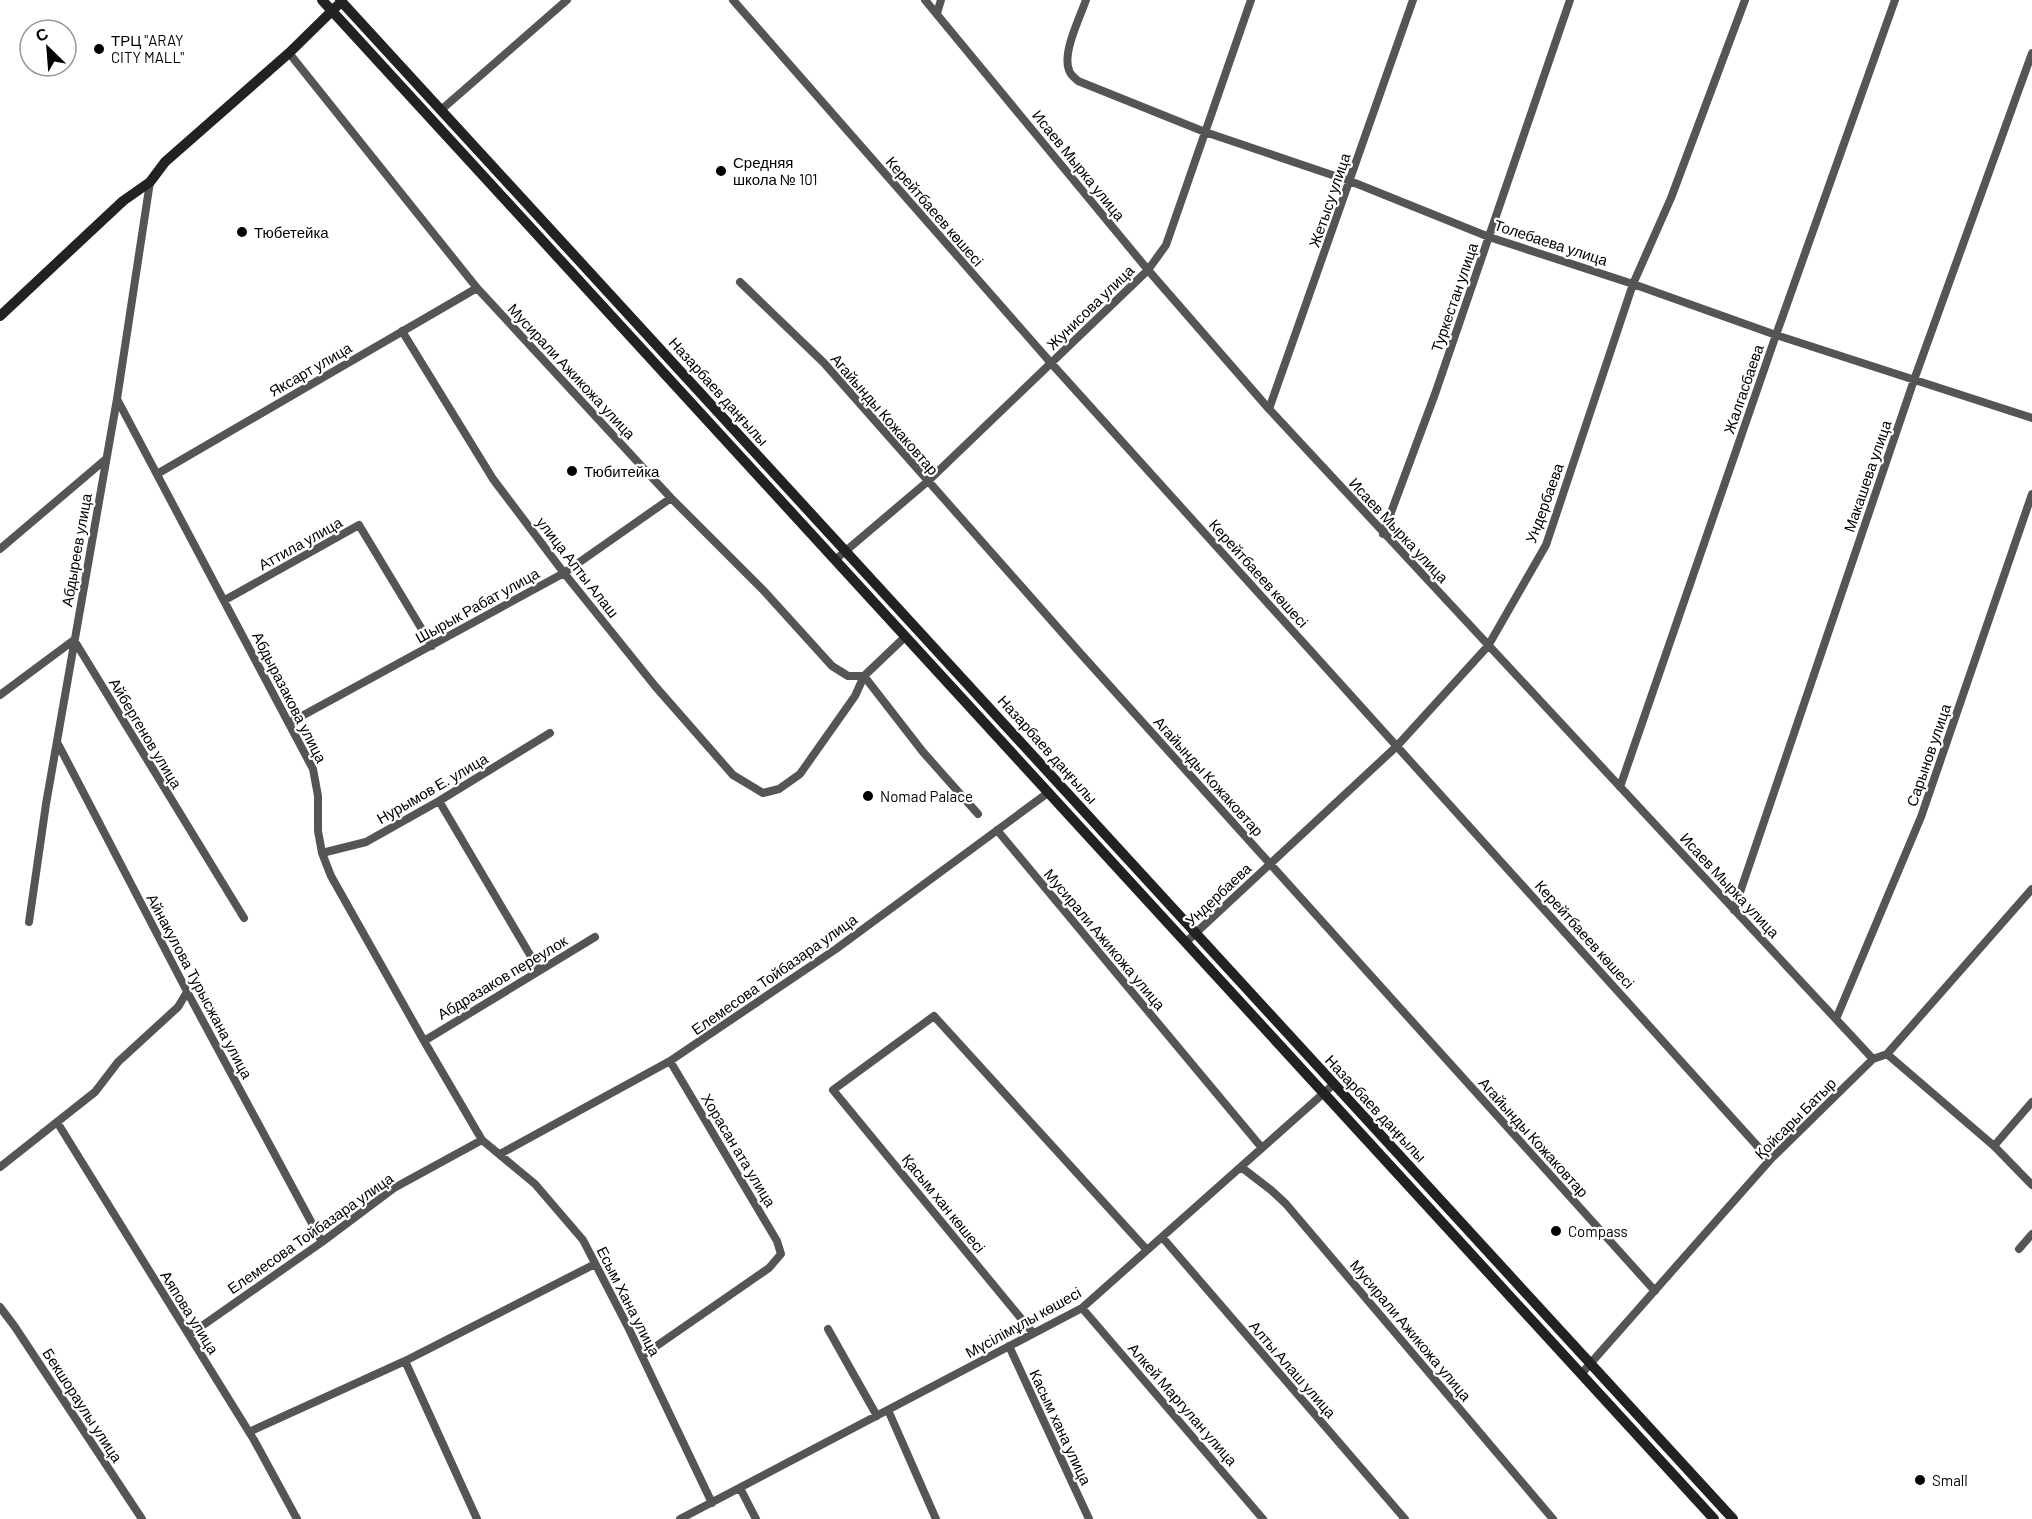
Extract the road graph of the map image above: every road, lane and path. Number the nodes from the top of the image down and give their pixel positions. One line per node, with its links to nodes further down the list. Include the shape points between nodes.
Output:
1 (322, 0): 13 (main road, Назарбаев даңғылы)
2 (567, 0): 17 (street)
3 (733, 0): 29 (street, Керейтбаеев көшесі)
4 (925, 0): 14 (street, Исаев Мырка улица)
5 (941, 0): 14 (street)
6 (1086, 0): 18 (street, Толебаева улица, via 1069,50 1069,73 1078,81)
7 (1251, 0): 18 (street, Жунисова улица)
8 (1413, 0): 19 (street, Жетысу улица)
9 (1570, 0): 21 (street, Туркестан улица)
10 (1745, 0): 24 (street, Ундербаева, via 1671,198)
11 (1895, 0): 28 (street, Жалгасбаева)
12 (341, 1): 13 (main road); 17 (main road, Назарбаев даңғылы)
13 (332, 11): 15 (main road); 42 (main road, Назарбаев даңғылы)
14 (937, 13): 22 (street, Исаев Мырка улица)
15 (289, 53): 20 (main road, via 165,162); 25 (street, Мусирали Ажикожа улица)
16 (2032, 53): 30 (street, Макашева улица)
17 (441, 110): 41 (main road, Назарбаев даңғылы)
18 (1205, 132): 19 (street, Толебаева улица); 22 (street, Жунисова улица, via 1166,245)
19 (1350, 181): 21 (street, Толебаева улица); 32 (street, Жетысу улица)
20 (150, 182): 26 (main road, via 123,201); 31 (street, Абдыреев улица)
21 (1489, 237): 24 (street, Толебаева улица); 39 (street, Туркестан улица)
22 (1148, 270): 29 (street, Жунисова улица); 32 (street, Исаев Мырка улица)
23 (740, 282): 36 (street, Агайынды Кожаковтар, via 824,363)
24 (1633, 284): 28 (street, Толебаева улица); 48 (street, Ундербаева, via 1546,545)
25 (477, 288): 27 (street, Яксарт улица); 38 (street, Мусирали Ажикожа улица)
26 (0, 316)
27 (402, 331): 35 (street, Яксарт улица); 43 (street, улица Алты Алаш, via 493,479)
28 (1776, 335): 30 (street, Толебаева улица); 55 (street, Жалгасбаева)
29 (1051, 363): 36 (street, Жунисова улица); 54 (street, Керейтбаеев көшесі)
30 (1914, 380): 33 (street, Толебаева улица); 63 (street, Макашева улица)
31 (117, 399): 34 (street, Абдыреев улица); 35 (street, Абдыразакова улица)
32 (1269, 409): 39 (street, Исаев Мырка улица)
33 (2032, 418)
34 (106, 459): 40 (street); 46 (street, Абдыреев улица)
35 (157, 474): 44 (street, Абдыразакова улица)
36 (927, 482): 41 (street, Жунисова улица); 61 (street, Агайынды Кожаковтар)
37 (2032, 494): 71 (street, Сарынов улица, via 1921,818)
38 (671, 498): 43 (street, Шырык Рабат улица); 49 (street, Мусирали Ажикожа улица, via 832,666 848,676)
39 (1383, 534): 48 (street, Исаев Мырка улица)
40 (0, 549)
41 (846, 551): 42 (street, Жунисова улица); 66 (main road, Назарбаев даңғылы)
42 (836, 560): 45 (main road, Назарбаев даңғылы)
43 (564, 573): 47 (street, Шырык Рабат улица); 49 (street, улица Алты Алаш, via 733,775 763,793 779,789 800,774 855,696)
44 (225, 600): 47 (street, Аттила улица, via 359,525); 51 (street, Абдыразакова улица)
45 (906, 636): 49 (street); 56 (main road, Назарбаев даңғылы)
46 (74, 640): 50 (street); 53 (street, Абдыреев улица); 64 (street, Айбергенов улица)
47 (432, 646): 51 (street, Шырык Рабат улица)
48 (1488, 646): 54 (street, Ундербаева); 55 (street, Исаев Мырка улица)
49 (864, 676): 58 (street, via 922,752)
50 (0, 695)
51 (289, 723): 60 (street, Абдыразакова улица, via 313,769)
52 (550, 733): 57 (street, Нурымов Е. улица)
53 (56, 742): 65 (street, Абдыреев улица); 70 (street, Айнакулова Турысжана улица)
54 (1397, 746): 61 (street, Ундербаева); 84 (street, Керейтбаеев көшесі)
55 (1620, 787): 63 (street, Исаев Мырка улица)
56 (1049, 792): 59 (street, Елемесова Тойбазара улица); 68 (main road, Назарбаев даңғылы)
57 (439, 801): 60 (street, Нурымов Е. улица, via 366,842); 69 (street)
58 (978, 814)
59 (997, 831): 75 (street, Елемесова Тойбазара улица, via 836,949); 82 (street, Мусирали Ажикожа улица)
60 (322, 853): 72 (street, Абдыразакова улица)
61 (1270, 863): 66 (street, Ундербаева); 94 (street, Агайынды Кожаковтар)
62 (2031, 894): 73 (street, Қойсары Батыр)
63 (1734, 910): 71 (street, Исаев Мырка улица)
64 (244, 918)
65 (29, 922)
66 (1196, 933): 68 (street, Ундербаева); 76 (main road, Назарбаев даңғылы)
67 (596, 937): 69 (street, Абдразаков переулок)
68 (1186, 942): 77 (main road, Назарбаев даңғылы)
69 (539, 969): 72 (street, Абдразаков переулок)
70 (187, 992): 79 (street, via 178,1007 118,1062 95,1092); 90 (street, Айнакулова Турысжана улица)
71 (1836, 1019): 74 (street, Исаев Мырка улица)
72 (423, 1041): 80 (street, Абдыразакова улица)
73 (1887, 1054): 74 (street, Қойсары Батыр); 81 (street)
74 (1873, 1059): 84 (street, Қойсары Батыр)
75 (670, 1061): 83 (street, Елемесова Тойбазара улица); 101 (street, Хорасан ата улица, via 777,1241 781,1254 769,1268)
76 (1334, 1084): 77 (street, Мүсілімұлы көшесі); 103 (main road, Назарбаев даңғылы)
77 (1324, 1093): 82 (street, Мүсілімұлы көшесі); 104 (main road, Назарбаев даңғылы)
78 (2032, 1101): 81 (street)
79 (57, 1122): 85 (street); 99 (street, Аяпова улица)
80 (482, 1140): 83 (street, Есым Хана улица); 90 (street, Елемесова Тойбазара улица, via 394,1188)
81 (1994, 1146): 87 (street)
82 (1262, 1148): 86 (street, Мүсілімұлы көшесі)
83 (500, 1154): 93 (street, Есым Хана улица, via 535,1184 583,1240)
84 (1770, 1160): 94 (street, Қойсары Батыр)
85 (0, 1167)
86 (1240, 1167): 89 (street, Мүсілімұлы көшесі); 119 (street, Мусирали Ажикожа улица, via 1286,1204)
87 (2032, 1185)
88 (2032, 1234): 91 (street)
89 (1162, 1237): 92 (street, Мүсілімұлы көшесі); 118 (street, Алты Алаш улица)
90 (322, 1242): 99 (street, Елемесова Тойбазара улица)
91 (2019, 1249)
92 (1147, 1250): 96 (street, Мүсілімұлы көшесі); 98 (street, Қасым хан көшесі, via 934,1016 833,1090)
93 (595, 1264): 101 (street, Есым Хана улица); 102 (street)
94 (1655, 1291): 103 (street, Қойсары Батыр)
95 (0, 1307): 110 (street, Бекшораулы улица)
96 (1082, 1308): 98 (street, Мүсілімұлы көшесі); 117 (street, Алкей Маргулан улица)
97 (828, 1329): 106 (street)
98 (1033, 1333): 100 (street, Мүсілімұлы көшесі)
99 (189, 1335): 107 (street, Аяпова улица)
100 (1009, 1346): 105 (street, Мүсілімұлы көшесі); 116 (street, Касым хана улица)
101 (642, 1356): 109 (street, Есым Хана улица)
102 (405, 1361): 107 (street); 112 (street)
103 (1592, 1364): 104 (street, Қойсары Батыр); 121 (main road, Назарбаев даңғылы)
104 (1582, 1373): 120 (main road, Назарбаев даңғылы)
105 (888, 1410): 106 (street, Мүсілімұлы көшесі); 115 (street)
106 (877, 1416): 108 (street, Мүсілімұлы көшесі)
107 (249, 1432): 111 (street, Аяпова улица)
108 (740, 1488): 109 (street, Мүсілімұлы көшесі); 114 (street)
109 (712, 1503): 113 (street, Мүсілімұлы көшесі)
110 (142, 1519)
111 (297, 1519)
112 (477, 1519)
113 (680, 1519)
114 (756, 1519)
115 (936, 1519)
116 (1089, 1519)
117 (1263, 1519)
118 (1405, 1519)
119 (1553, 1519)
120 (1714, 1519)
121 (1733, 1519)

